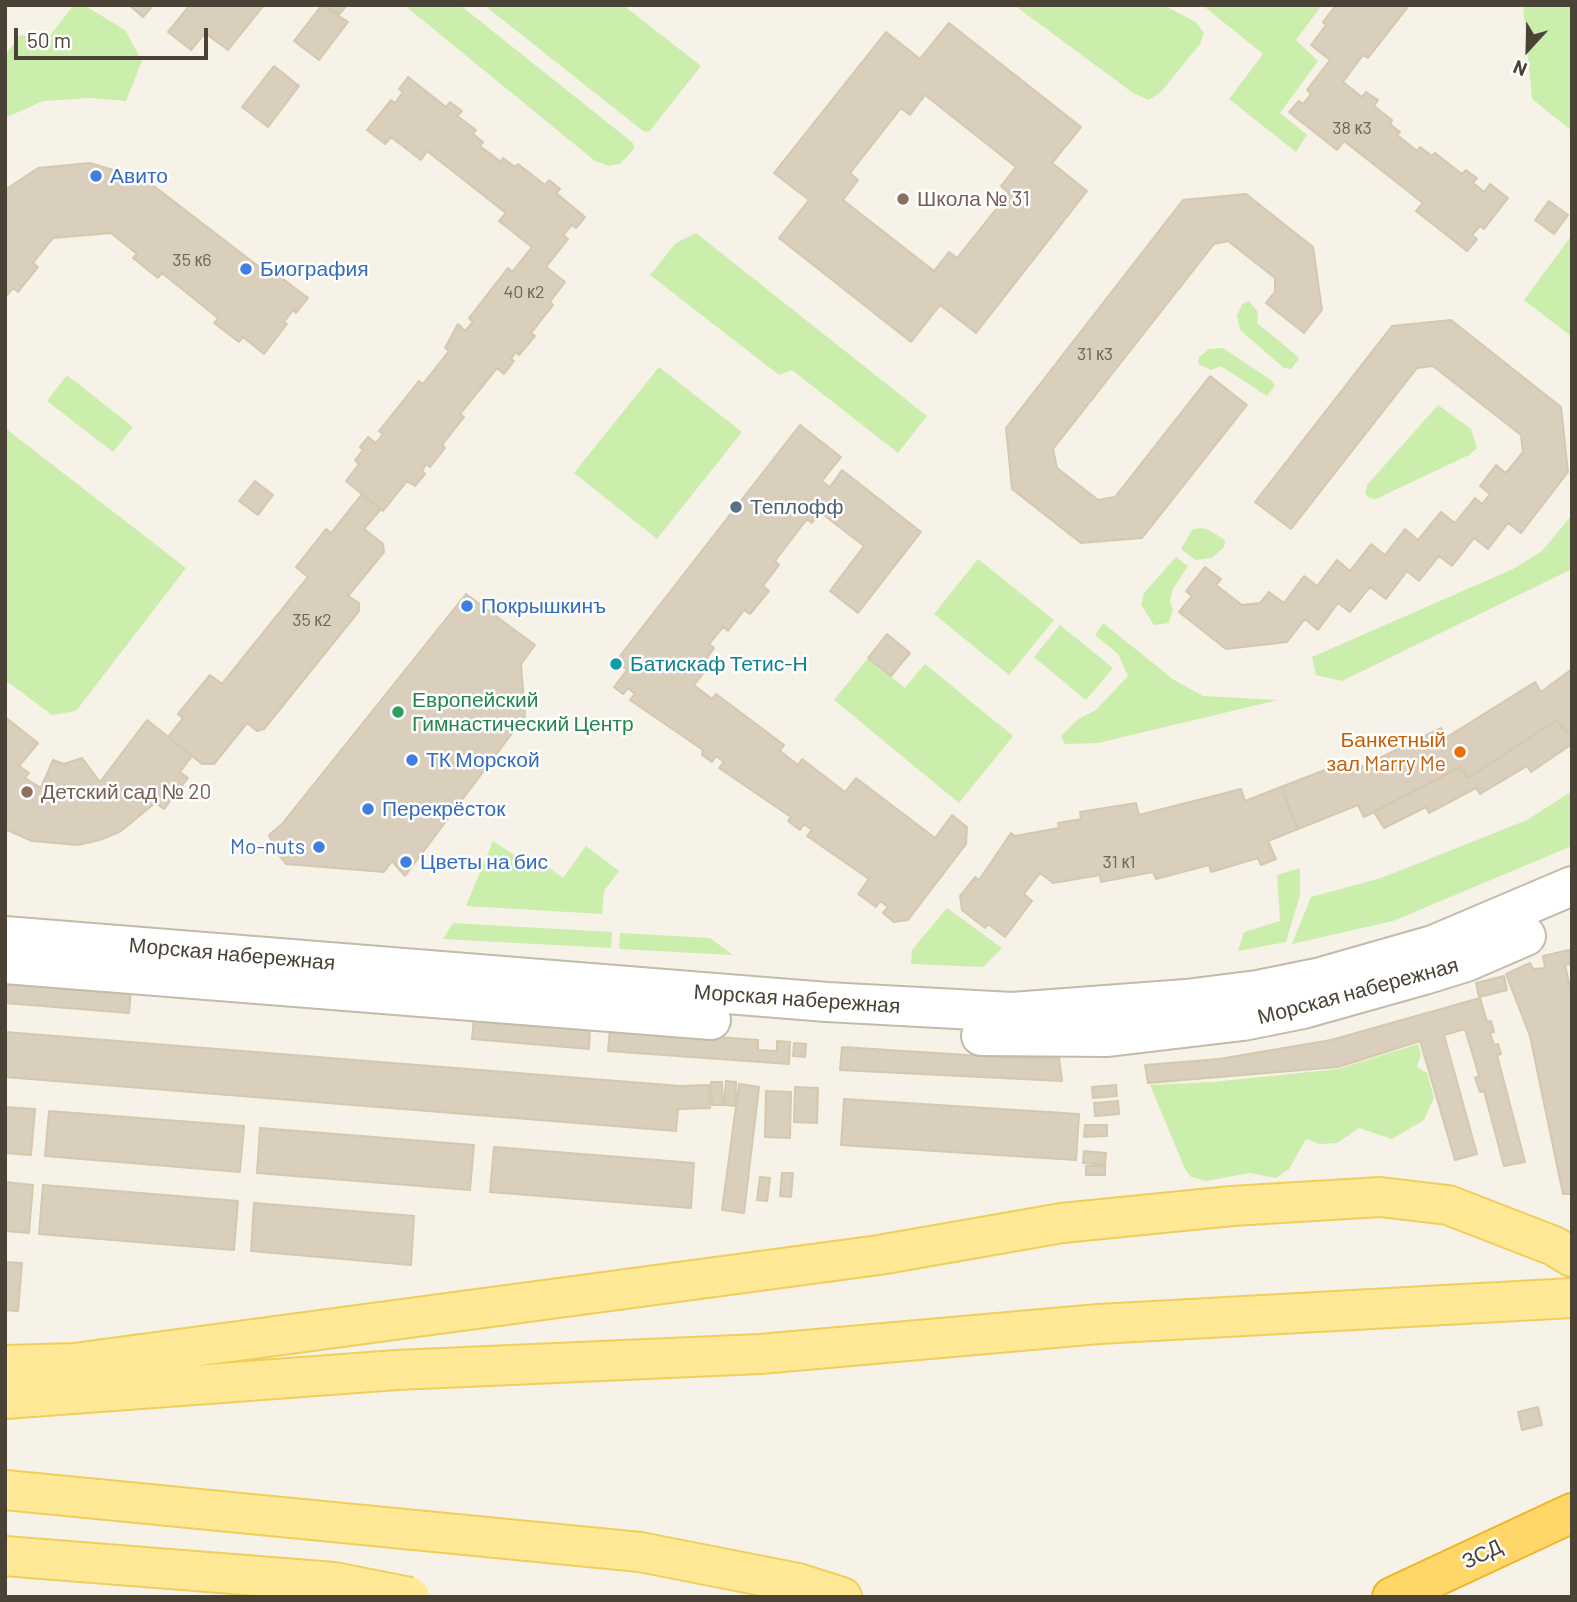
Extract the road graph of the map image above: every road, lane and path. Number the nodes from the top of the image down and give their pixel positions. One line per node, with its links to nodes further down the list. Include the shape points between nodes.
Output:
1 (1572, 886): 3 (street, Морская набережная, via 1433,945 1321,976 1257,990 1152,1003 1012,1012 827,1002)
2 (1572, 915): 4 (street, Морская набережная, via 1465,962 1303,1009 1185,1030 1080,1038 825,1028)
3 (5, 936)
4 (5, 964)
5 (1572, 1257): 7 (main road, via 1448,1205 1380,1197 1231,1206 1062,1223 879,1255 74,1363)
6 (1572, 1298): 8 (main road, via 1086,1325 760,1354 397,1370)
7 (5, 1365)
8 (5, 1399)
9 (5, 1490): 13 (main road, via 640,1552 798,1583)
10 (1572, 1513): 14 (highway, ЗСД)
11 (5, 1556): 12 (main road, bridge, via 334,1582)
12 (410, 1597)
13 (842, 1597)
14 (1392, 1597)

